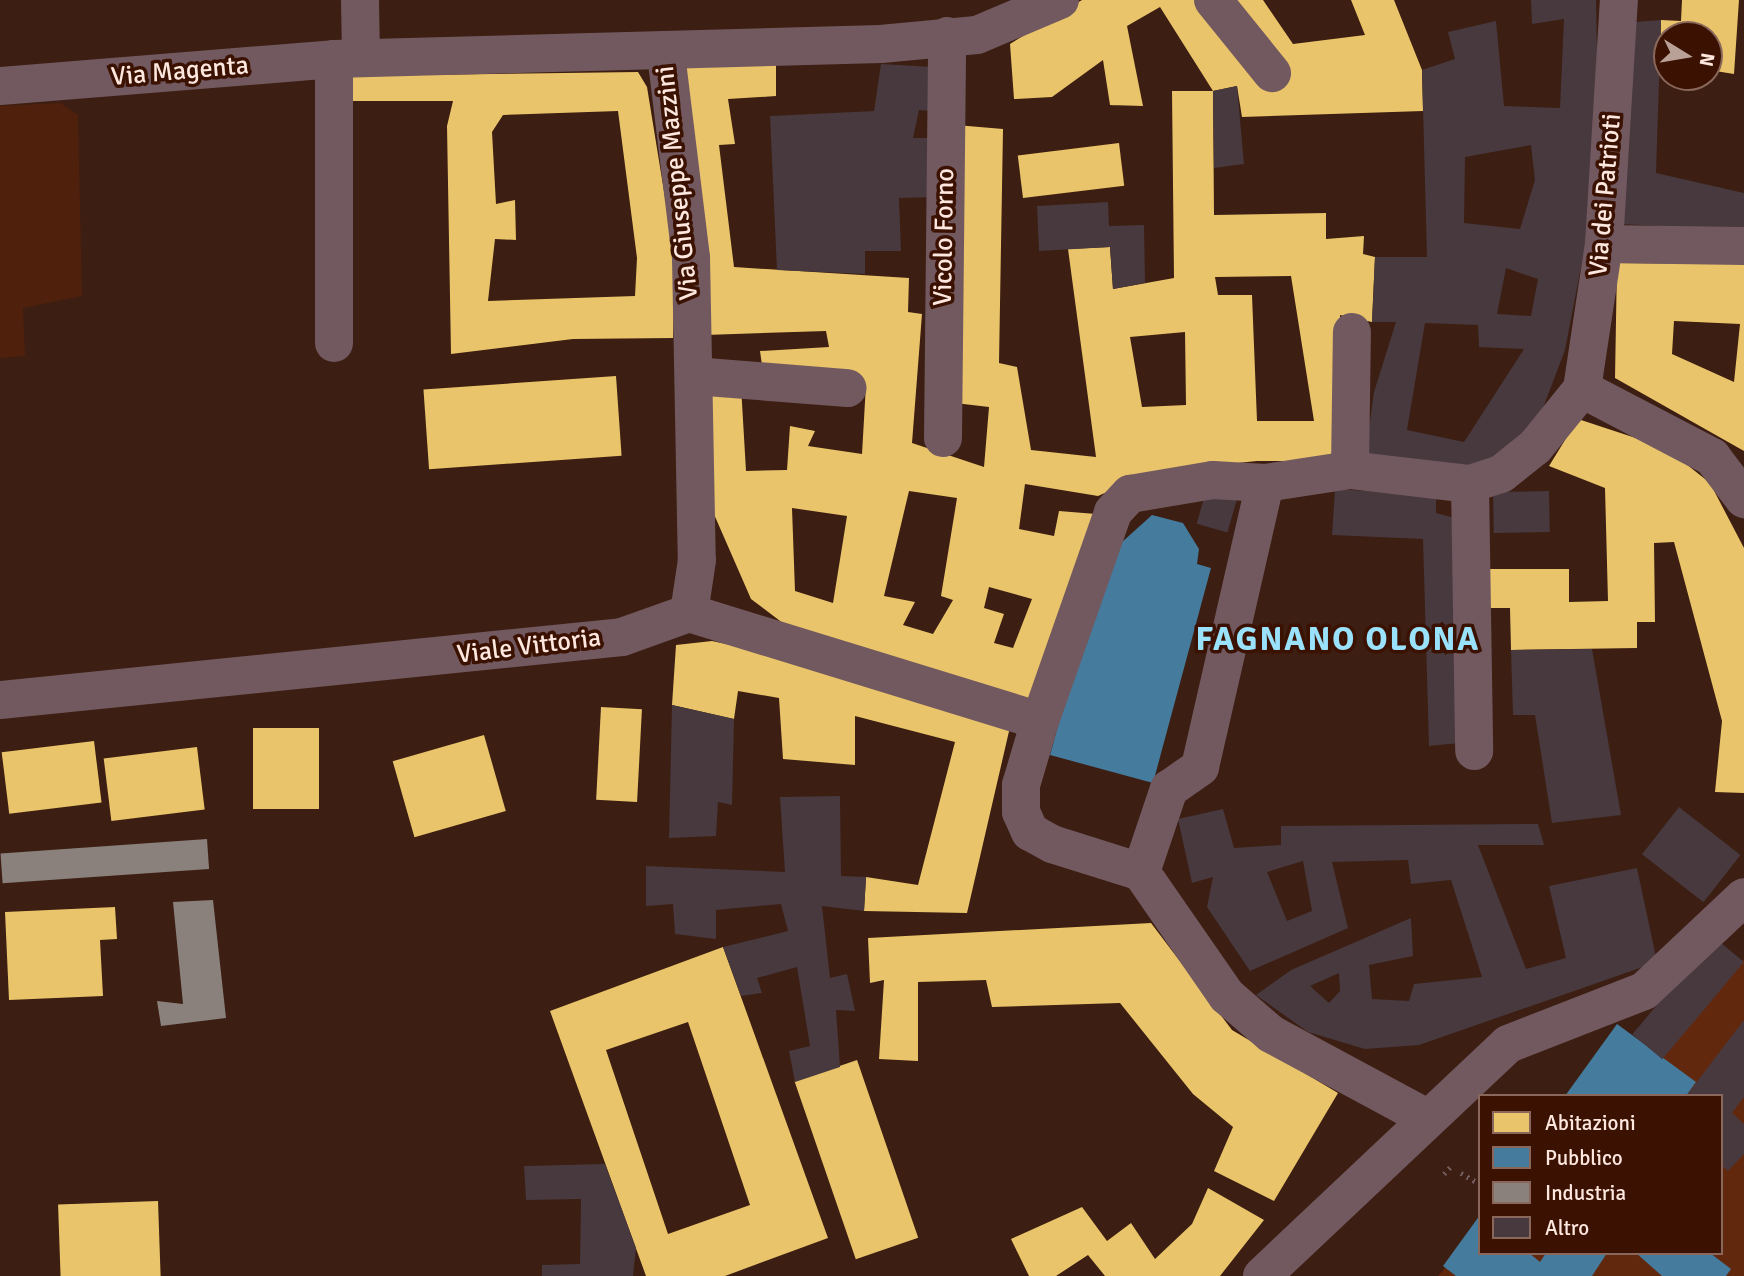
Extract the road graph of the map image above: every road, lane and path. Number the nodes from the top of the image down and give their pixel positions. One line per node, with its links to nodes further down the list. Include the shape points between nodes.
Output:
1 (360, 0): 7 (street)
2 (1060, 0): 5 (street, via 977,35)
3 (1213, 0): 8 (street)
4 (1619, 0): 10 (street, Via dei Patrioti)
5 (947, 36): 6 (street); 17 (street, Vicolo Forno)
6 (666, 54): 7 (street, Via Giuseppe Mazzini); 14 (street, Via Giuseppe Mazzini, via 691,258)
7 (348, 59): 9 (street, Via Magenta); 13 (street)
8 (1272, 74)
9 (0, 86)
10 (1604, 244): 11 (street); 16 (street, Via dei Patrioti)
11 (1744, 246)
12 (1352, 332): 18 (street)
13 (334, 343)
14 (694, 359): 15 (street); 22 (street, Via Giuseppe Mazzini, via 697,560)
15 (848, 388)
16 (1582, 389): 20 (street, via 1535,447 1501,474); 21 (street, via 1712,457)
17 (943, 438)
18 (1350, 470): 19 (street); 20 (street)
19 (1265, 483): 24 (street, via 1213,480 1130,494 1113,512 1094,559); 26 (street, via 1200,767 1169,789)
20 (1470, 484): 25 (street)
21 (1744, 499)
22 (689, 613): 23 (street, Viale Vittoria, via 622,637); 24 (street)
23 (0, 701)
24 (1040, 721): 26 (street, via 1021,785 1021,812 1030,832)
25 (1474, 751)
26 (1141, 872): 28 (street, via 1227,996 1271,1034)
27 (1744, 897): 28 (street, via 1644,990 1508,1044)
28 (1424, 1117): 33 (street)
29 (1451, 1167): 31 (path)
30 (1461, 1173): 32 (path)
31 (1444, 1174)
32 (1478, 1183)
33 (1262, 1276)

